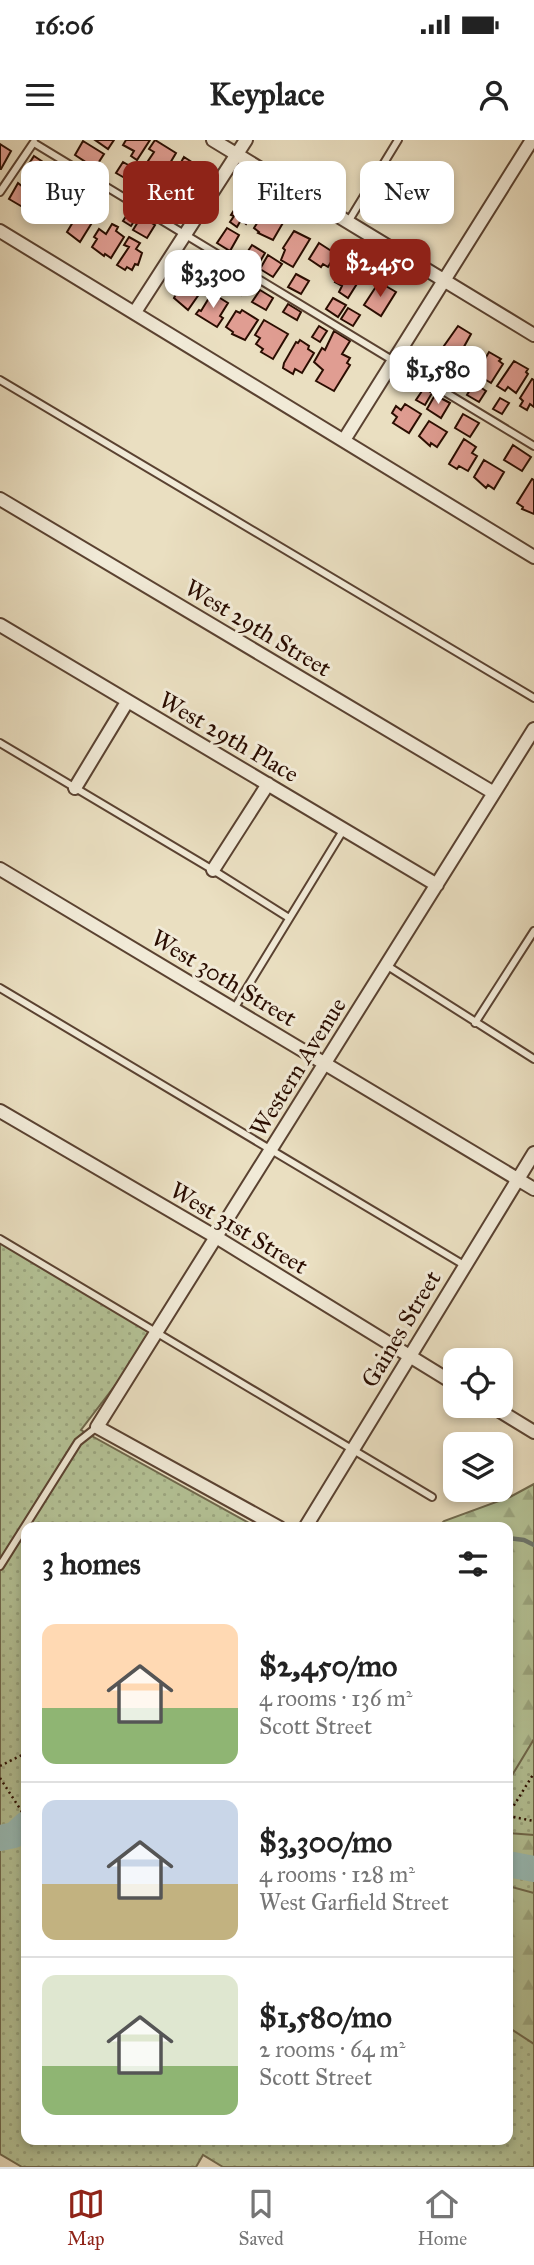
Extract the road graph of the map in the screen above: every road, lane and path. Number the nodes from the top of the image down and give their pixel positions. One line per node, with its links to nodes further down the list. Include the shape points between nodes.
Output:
1 (213, 140): 6 (street)
2 (246, 140): 6 (street)
3 (398, 140): 8 (lane)
4 (532, 140): 11 (street)
5 (35, 141): 7 (lane); 10 (lane)
6 (237, 154): 8 (street); 10 (street)
7 (0, 192)
8 (348, 222): 11 (street)
9 (0, 231): 12 (street)
10 (186, 234): 12 (street); 14 (lane)
11 (445, 281): 13 (street); 14 (street)
12 (135, 312): 16 (street)
13 (534, 335)
14 (394, 361): 16 (street); 17 (lane)
15 (0, 380): 21 (lane)
16 (344, 440): 19 (street)
17 (534, 446)
18 (0, 499): 27 (street, West 29th Street)
19 (534, 557)
20 (0, 625): 22 (street, West 29th Place)
21 (534, 698)
22 (127, 702): 25 (street, West 29th Place); 26 (street)
23 (534, 729): 27 (street, Western Avenue)
24 (0, 743): 26 (lane)
25 (268, 784): 28 (street, West 29th Place); 30 (street)
26 (75, 788): 30 (lane)
27 (494, 793): 31 (street, Western Avenue)
28 (344, 829): 31 (street, West 29th Place); 32 (lane)
29 (0, 869): 36 (street, West 30th Street)
30 (213, 870): 32 (lane)
31 (437, 885): 34 (street, Western Avenue)
32 (289, 918): 36 (lane)
33 (534, 931): 37 (lane)
34 (386, 965): 37 (lane); 39 (street, Western Avenue)
35 (0, 988): 41 (lane)
36 (234, 1009): 39 (street, West 30th Street)
37 (475, 1023): 38 (lane)
38 (534, 1059)
39 (325, 1062): 41 (street, Western Avenue); 43 (street, West 30th Street)
40 (0, 1111): 45 (street, West 31st Street)
41 (271, 1149): 45 (street, Western Avenue); 47 (lane)
42 (534, 1153): 43 (street, Gaines Street)
43 (518, 1179): 44 (street, West 30th Street); 47 (street, Gaines Street)
44 (534, 1189)
45 (216, 1237): 48 (street, Western Avenue); 49 (street, West 31st Street)
46 (0, 1239): 48 (lane)
47 (464, 1265): 49 (street, Gaines Street)
48 (156, 1332): 52 (street, Western Avenue); 54 (lane)
49 (409, 1356): 50 (street, West 31st Street); 54 (street, Gaines Street)
50 (443, 1377)
51 (511, 1418): 53 (street)
52 (97, 1427): 56 (lane, via 78,1442); 57 (street)
53 (534, 1432)
54 (353, 1449): 55 (lane); 58 (street, Gaines Street)
55 (432, 1497)
56 (28, 1522)
57 (269, 1522)
58 (309, 1522)
59 (21, 1533): 60 (lane)
60 (0, 1566)
61 (21, 1756): 62 (path)
62 (0, 1766)
63 (534, 1773): 65 (path)
64 (0, 1778): 66 (path)
65 (513, 1807)
66 (21, 1810)
67 (513, 1816): 68 (path)
68 (534, 1821)

